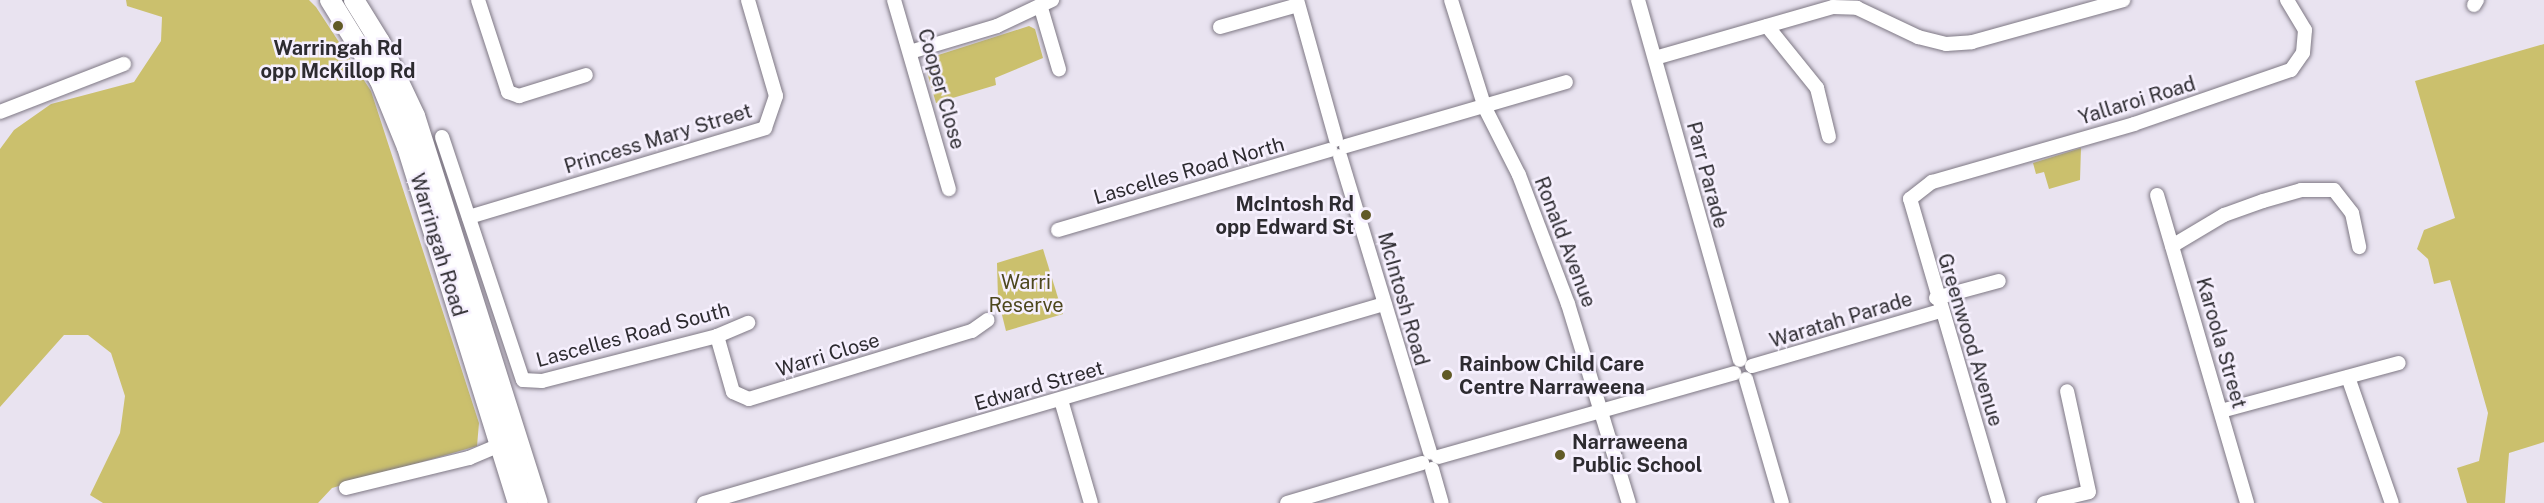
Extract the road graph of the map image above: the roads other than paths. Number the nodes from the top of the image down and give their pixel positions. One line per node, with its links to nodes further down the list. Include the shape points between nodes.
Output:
1 (330, 0): 49 (highway, Warringah Road, via 380,81 407,147)
2 (354, 0): 40 (highway, Warringah Road, via 380,42 415,116)
3 (478, 0): 19 (street, via 508,92 519,96)
4 (748, 0): 29 (street, Princess Mary Street, via 776,96 765,128)
5 (894, 0): 15 (street, Cooper Close)
6 (1451, 0): 21 (street, Ronald Avenue)
7 (1638, 0): 16 (street, Parr Parade)
8 (2123, 0): 12 (street, via 1972,42 1946,44 1918,37 1857,8)
9 (2287, 0): 27 (street, Yallaroi Road, via 2305,30 2303,53 2291,70)
10 (1298, 2): 14 (street); 25 (street, McIntosh Road)
11 (1047, 4): 15 (street); 18 (street)
12 (1808, 6): 13 (street)
13 (1767, 26): 16 (street); 24 (street, via 1817,88)
14 (1220, 27)
15 (910, 52): 26 (street, Cooper Close)
16 (1655, 58): 42 (street, Parr Parade)
17 (124, 64): 22 (street)
18 (1059, 69)
19 (586, 75)
20 (1566, 82): 21 (street, Lascelles Road North)
21 (1485, 108): 25 (street, Lascelles Road North); 47 (street, Ronald Avenue, via 1538,223)
22 (0, 112)
23 (442, 137): 29 (street, Warringah Road)
24 (1829, 137)
25 (1338, 148): 30 (street, Lascelles Road North); 34 (street, McIntosh Road)
26 (950, 189)
27 (1917, 191): 35 (street, Greenwood Avenue, via 1910,199 1912,210)
28 (2157, 195): 31 (street, Karoola Street)
29 (469, 217): 38 (street, Warringah Road)
30 (1058, 230)
31 (2172, 246): 32 (street, via 2224,215 2263,201 2301,190 2334,190 2352,213); 48 (street, Karoola Street)
32 (2359, 248)
33 (1999, 281): 35 (street, Waratah Parade)
34 (1384, 304): 46 (street, Edward Street); 50 (street, McIntosh Road)
35 (1938, 304): 42 (street, Waratah Parade); 60 (street, Greenwood Avenue)
36 (988, 320): 39 (street, Warri Close, via 972,331 749,399 733,392)
37 (748, 323): 39 (street, Lascelles Road South)
38 (507, 333): 40 (street); 44 (street, Warringah Road, via 519,375)
39 (717, 336): 44 (street, Lascelles Road South)
40 (486, 339): 53 (highway, Warringah Road)
41 (2399, 363): 43 (street)
42 (1743, 370): 47 (street, Waratah Parade); 59 (street, Parr Parade)
43 (2348, 377): 48 (street); 63 (street)
44 (527, 382)
45 (2067, 391): 61 (street, via 2089,492)
46 (1061, 400): 54 (street, Edward Street); 55 (street)
47 (1602, 411): 50 (street, Waratah Parade); 58 (street, Ronald Avenue)
48 (2221, 411): 62 (street, Karoola Street)
49 (500, 445): 51 (street, via 469,458); 52 (highway, Warringah Road)
50 (1430, 461): 56 (street, Waratah Parade); 57 (street, McIntosh Road)
51 (346, 488)
52 (518, 503)
53 (538, 503)
54 (704, 503)
55 (1091, 503)
56 (1287, 503)
57 (1442, 503)
58 (1629, 503)
59 (1782, 503)
60 (1999, 503)
61 (2044, 503)
62 (2247, 503)
63 (2392, 503)

